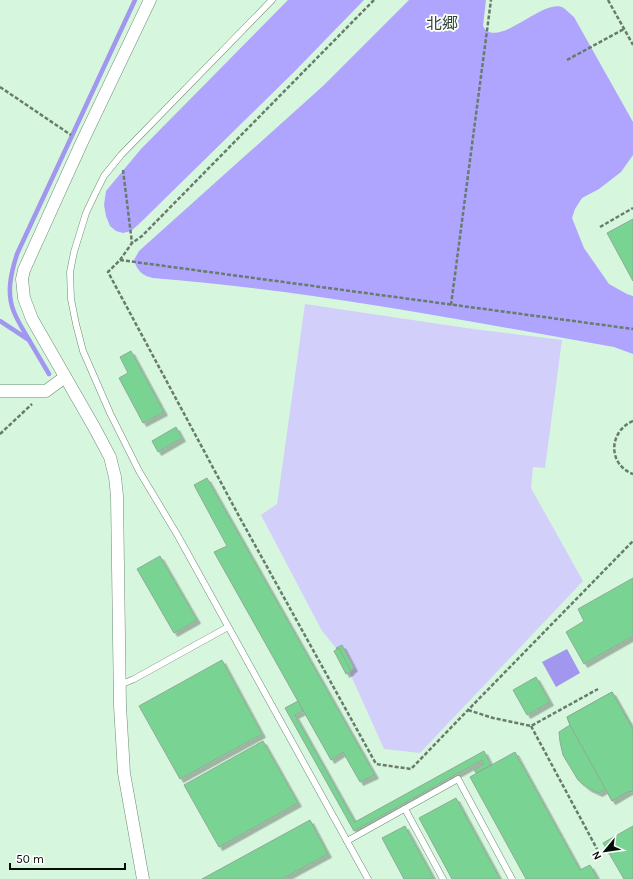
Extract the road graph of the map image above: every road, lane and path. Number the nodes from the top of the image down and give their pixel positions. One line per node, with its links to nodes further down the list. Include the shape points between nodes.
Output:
1 (150, 0): 18 (street, via 24,270 24,298 32,319)
2 (272, 0): 11 (lane)
3 (374, 0): 14 (path, via 142,236)
4 (491, 0): 16 (path)
5 (608, 0): 6 (path)
6 (624, 29): 7 (path); 8 (path)
7 (633, 45)
8 (567, 60)
9 (0, 87): 10 (path)
10 (66, 131)
11 (121, 155): 14 (path); 25 (lane, via 104,176 94,194 74,252 70,272 76,324 83,351 139,471)
12 (633, 208): 13 (path)
13 (600, 227)
14 (132, 243): 15 (path)
15 (120, 260): 16 (path); 28 (path, via 108,272 376,764 411,769)
16 (451, 305): 17 (path)
17 (633, 330)
18 (65, 377): 20 (street); 26 (street, via 110,457 115,478)
19 (0, 391): 20 (street)
20 (46, 391): 22 (path)
21 (633, 421): 23 (path, via 617,434 614,448 618,463)
22 (0, 434)
23 (633, 474)
24 (633, 542): 28 (path)
25 (228, 627): 26 (lane); 31 (lane)
26 (120, 685): 33 (street, via 124,773)
27 (598, 689): 29 (path)
28 (468, 710): 29 (path)
29 (530, 726): 32 (path)
30 (405, 809): 31 (lane); 35 (lane); 36 (lane, via 458,779)
31 (347, 841): 34 (lane)
32 (597, 849)
33 (143, 879)
34 (368, 879)
35 (443, 879)
36 (512, 879)

